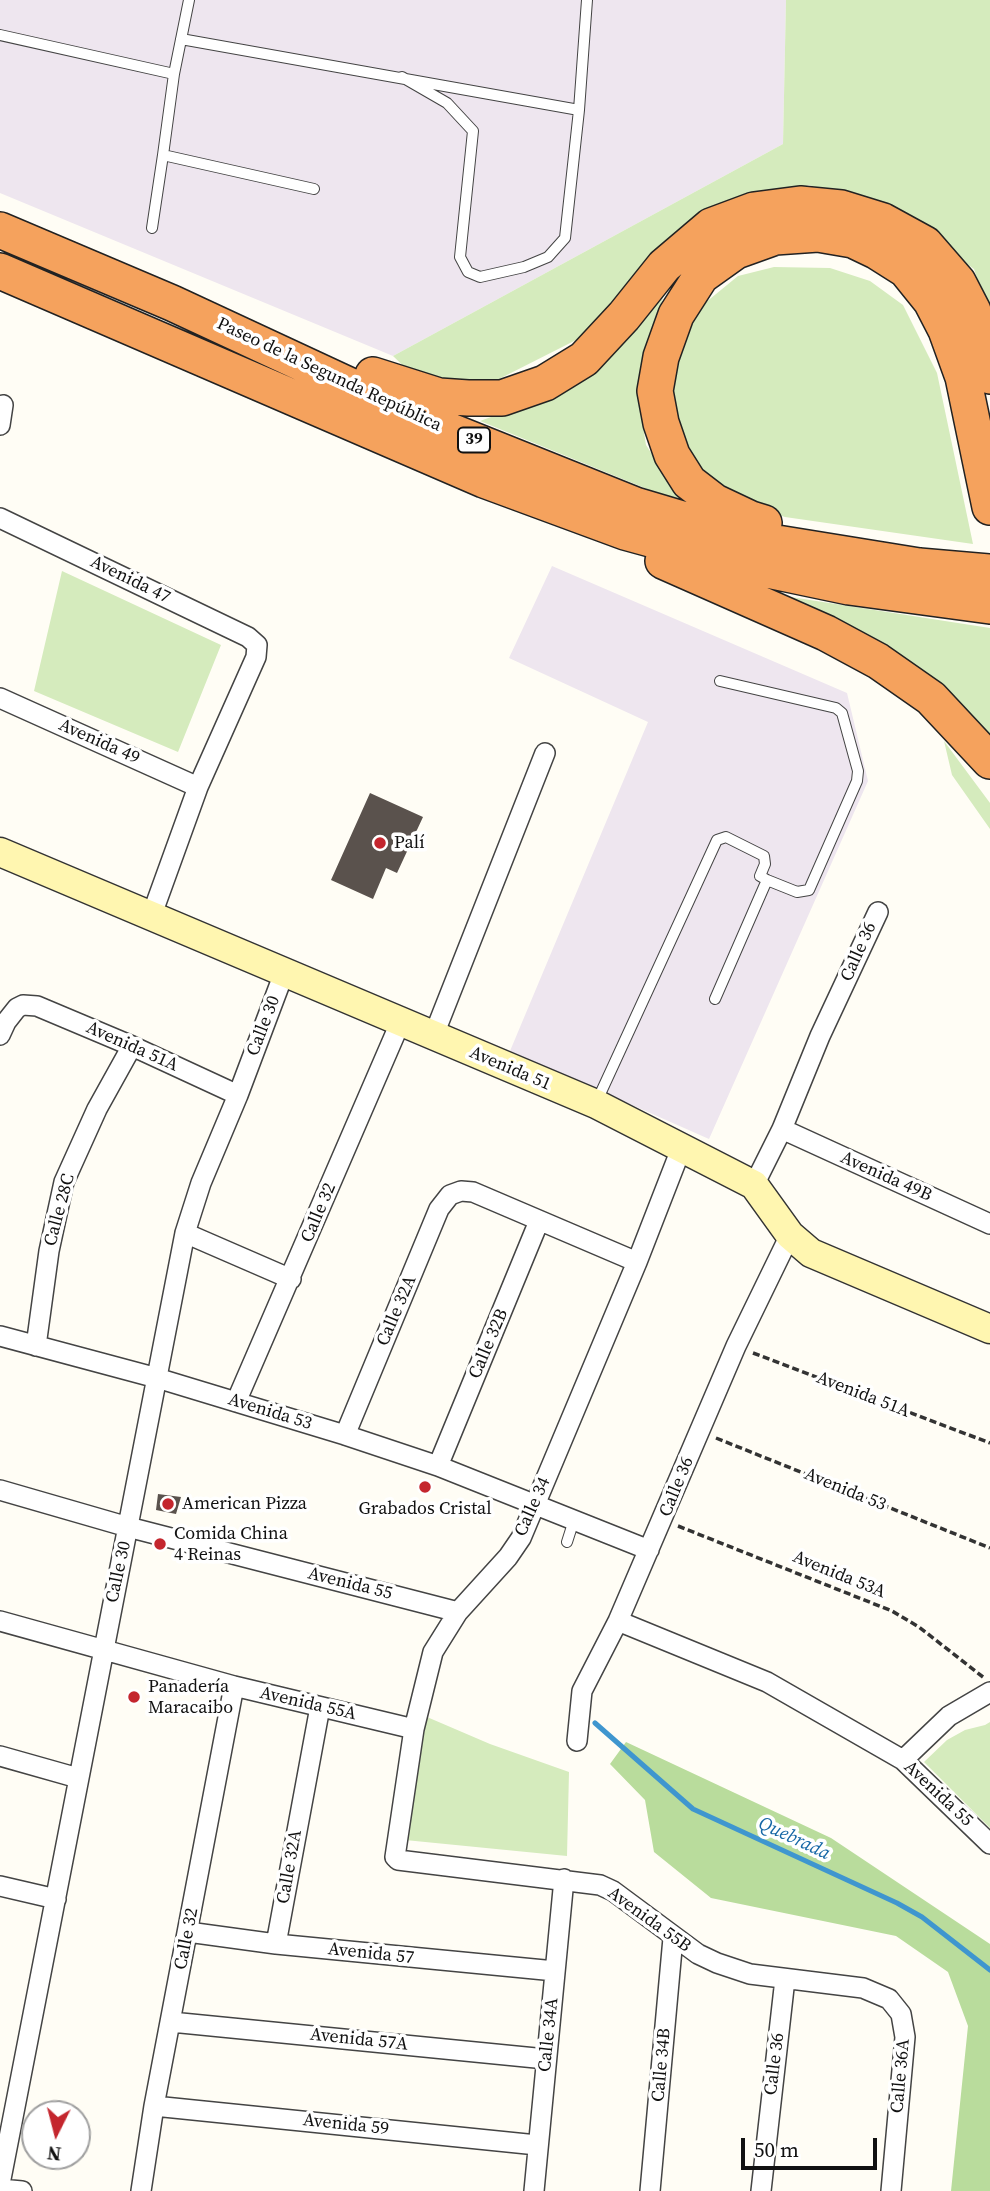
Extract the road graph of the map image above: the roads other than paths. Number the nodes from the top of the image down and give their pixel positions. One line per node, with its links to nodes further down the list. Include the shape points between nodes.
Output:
1 (189, 0): 4 (lane)
2 (586, 0): 7 (lane)
3 (0, 35): 5 (lane)
4 (181, 39): 5 (lane); 6 (lane)
5 (174, 74): 8 (lane)
6 (402, 78): 7 (lane); 7 (lane, via 447,103 473,131 460,257 468,272 480,277 548,257 565,238)
7 (579, 110)
8 (163, 155): 9 (lane); 10 (lane)
9 (314, 190)
10 (152, 228)
11 (0, 230): 13 (highway, Paseo de la Segunda República / 39)
12 (0, 271): 15 (highway, Paseo de la Segunda República / 39)
13 (172, 303): 14 (highway, via 439,396 502,398 545,383 583,359 664,266 711,226 754,210 800,204 841,208 883,221 925,244 958,282 972,311); 18 (highway, Paseo de la Segunda República / 39, via 428,422 635,505 746,538)
14 (990, 376)
15 (484, 480): 20 (highway, Paseo de la Segunda República / 39, via 625,532 749,566 849,587); 24 (highway, via 814,627 868,656 931,698)
16 (990, 507): 18 (highway, via 963,377 931,301 906,270 853,240 818,234 775,237 736,251 701,276 676,315 660,357 655,391 672,455 688,482 715,502 751,519)
17 (0, 518): 25 (street, Avenida 47, via 257,645 256,657)
18 (919, 566): 19 (highway, Paseo de la Segunda República / 39)
19 (990, 572)
20 (990, 606)
21 (720, 681): 27 (lane, via 836,708 842,713 858,771 809,890 797,892)
22 (0, 698): 25 (street, Avenida 49)
23 (545, 753): 34 (street)
24 (990, 761)
25 (198, 787): 29 (street)
26 (0, 852): 29 (street, Avenida 51)
27 (766, 880): 31 (lane); 37 (lane, via 760,876 764,856 726,837 717,840)
28 (878, 912): 38 (street, Calle 36)
29 (151, 917): 30 (street, Avenida 51)
30 (284, 974): 32 (street, Avenida 51); 36 (street, Calle 30)
31 (715, 999)
32 (400, 1023): 34 (street, Avenida 51); 46 (street, Calle 32)
33 (0, 1035): 35 (street, Avenida 51A, via 13,1012 30,1005)
34 (433, 1037): 37 (street, Avenida 51)
35 (132, 1046): 36 (street, Avenida 51A); 49 (street, Calle 28C, via 64,1182)
36 (238, 1095): 43 (street, Calle 30, via 201,1183)
37 (596, 1104): 39 (street, Avenida 51)
38 (782, 1129): 40 (street, Calle 36); 42 (street, Avenida 49B)
39 (681, 1149): 40 (street, Avenida 51); 45 (street, Calle 34)
40 (754, 1185): 44 (street, Avenida 51)
41 (540, 1221): 45 (street); 52 (street, Calle 32A, via 473,1192 455,1193 443,1202); 53 (street, Calle 32B)
42 (990, 1224)
43 (186, 1233): 46 (street); 50 (street, Calle 30)
44 (790, 1235): 47 (street, Avenida 51, via 811,1254); 59 (street, Calle 36, via 736,1346)
45 (637, 1262): 55 (street, Calle 34)
46 (291, 1279): 51 (street, Calle 32)
47 (990, 1329)
48 (0, 1336): 49 (street, Avenida 53)
49 (36, 1346): 50 (street, Avenida 53)
50 (157, 1378): 51 (street, Avenida 53); 57 (street, Calle 30)
51 (236, 1402): 52 (street, Avenida 53)
52 (345, 1435): 53 (street, Avenida 53)
53 (438, 1466): 55 (street, Avenida 53)
54 (0, 1490): 57 (street, Avenida 55)
55 (536, 1504): 56 (street, Avenida 53); 60 (street, Calle 34, via 508,1557)
56 (574, 1520): 58 (lane); 59 (street, Avenida 53)
57 (128, 1527): 60 (street, Avenida 55); 63 (street, Calle 30)
58 (567, 1542)
59 (649, 1550): 62 (street, Calle 36)
60 (458, 1612): 67 (street, Calle 34, via 431,1658)
61 (0, 1621): 63 (street, Avenida 55A)
62 (618, 1621): 68 (street, Calle 36, via 582,1691); 70 (street, Avenida 55, via 767,1682)
63 (103, 1651): 64 (street, Avenida 55A); 71 (street, Calle 30)
64 (234, 1686): 66 (street, Avenida 55A); 77 (street, Calle 32)
65 (990, 1692): 70 (street, via 949,1716)
66 (320, 1707): 67 (street, Avenida 55A); 79 (street, Calle 32A)
67 (414, 1729): 73 (street, Calle 34)
68 (577, 1741)
69 (0, 1756): 71 (street)
70 (903, 1760): 72 (street, Avenida 55)
71 (78, 1778): 76 (street, Calle 30)
72 (990, 1844)
73 (396, 1859): 74 (street, Avenida 55B)
74 (564, 1879): 78 (street, Avenida 55B, via 611,1889); 80 (street, Calle 34A)
75 (0, 1886): 76 (street)
76 (56, 1899): 87 (street, Calle 30)
77 (188, 1932): 79 (street, Avenida 57); 83 (street, Calle 32)
78 (673, 1938): 81 (street, Avenida 55B, via 733,1969); 91 (street, Calle 34B)
79 (276, 1944): 80 (street, Avenida 57)
80 (555, 1971): 84 (street, Calle 34A)
81 (785, 1979): 82 (street, Avenida 55B, via 863,1988); 92 (street, Calle 36)
82 (895, 2005): 93 (street, Calle 36A, via 905,2037)
83 (171, 2022): 84 (street, Avenida 57A); 85 (street, Calle 32)
84 (547, 2059): 86 (street, Calle 34A)
85 (154, 2106): 86 (street, Avenida 59); 89 (street, Calle 32)
86 (537, 2145): 90 (street, Calle 34A)
87 (0, 2187): 88 (street)
88 (22, 2191)
89 (141, 2191)
90 (534, 2191)
91 (650, 2191)
92 (761, 2191)
93 (891, 2191)

